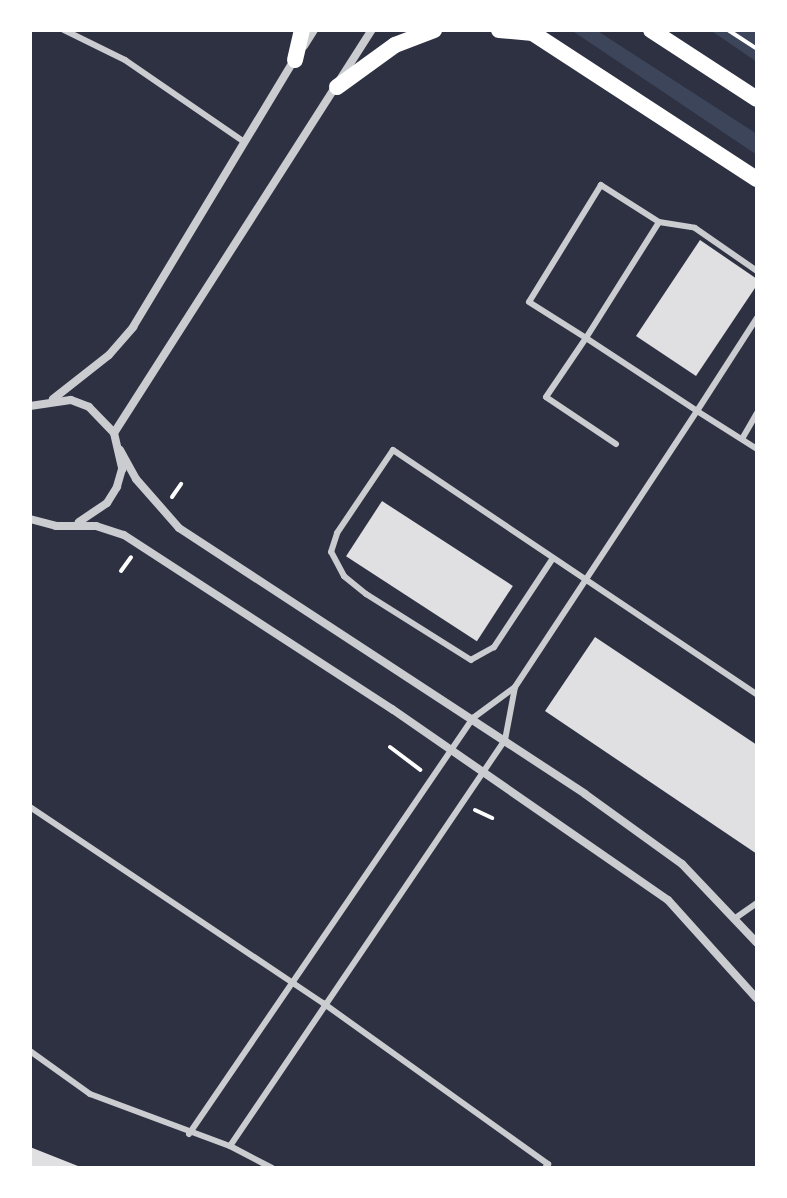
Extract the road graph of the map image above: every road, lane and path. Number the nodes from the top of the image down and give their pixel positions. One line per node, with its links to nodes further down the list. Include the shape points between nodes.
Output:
1 (64, 30): 14 (lane, via 125,60)
2 (302, 30): 11 (main road)
3 (314, 30): 11 (street)
4 (372, 30): 12 (street)
5 (434, 30): 12 (main road, via 395,45)
6 (499, 30): 9 (main road)
7 (651, 30): 13 (main road)
8 (728, 30): 10 (path)
9 (531, 32): 15 (main road)
10 (757, 49)
11 (295, 60): 14 (street)
12 (337, 87): 24 (street)
13 (757, 99)
14 (243, 141): 20 (street, via 133,327 109,355)
15 (757, 179)
16 (659, 222): 17 (lane, via 695,228); 19 (lane); 19 (lane, via 601,185 529,302)
17 (757, 271)
18 (757, 318): 22 (lane)
19 (586, 338): 22 (lane); 26 (lane, via 546,397)
20 (53, 399): 21 (street); 24 (street, via 89,407)
21 (32, 403)
22 (697, 411): 25 (lane); 36 (lane)
23 (757, 413): 25 (lane)
24 (114, 433): 28 (street)
25 (742, 439): 27 (lane)
26 (616, 444)
27 (757, 449)
28 (120, 450): 30 (street); 32 (street, via 122,469 112,495 94,515)
29 (181, 484): 30 (path)
30 (162, 512): 39 (street, via 200,542)
31 (30, 519): 32 (street, via 56,526)
32 (77, 523): 33 (street)
33 (139, 545): 35 (path); 41 (street)
34 (553, 558): 34 (lane, via 393,450 337,533 331,552 344,576 457,655 483,658); 36 (lane)
35 (121, 571)
36 (588, 582): 37 (lane); 38 (lane)
37 (515, 687): 39 (lane); 40 (lane)
38 (757, 695)
39 (473, 718): 40 (street); 41 (lane)
40 (505, 740): 42 (lane); 45 (street, via 682,864)
41 (452, 750): 42 (street); 47 (lane)
42 (483, 772): 48 (street, via 668,900); 49 (lane)
43 (30, 807): 47 (lane)
44 (757, 903): 45 (lane)
45 (734, 919): 46 (street)
46 (757, 943)
47 (291, 982): 49 (lane); 51 (lane)
48 (757, 999)
49 (323, 1003): 52 (lane); 54 (lane, via 548,1164)
50 (30, 1051): 51 (lane, via 90,1094)
51 (189, 1134): 52 (lane)
52 (230, 1146): 53 (lane)
53 (272, 1168)
54 (545, 1168)

